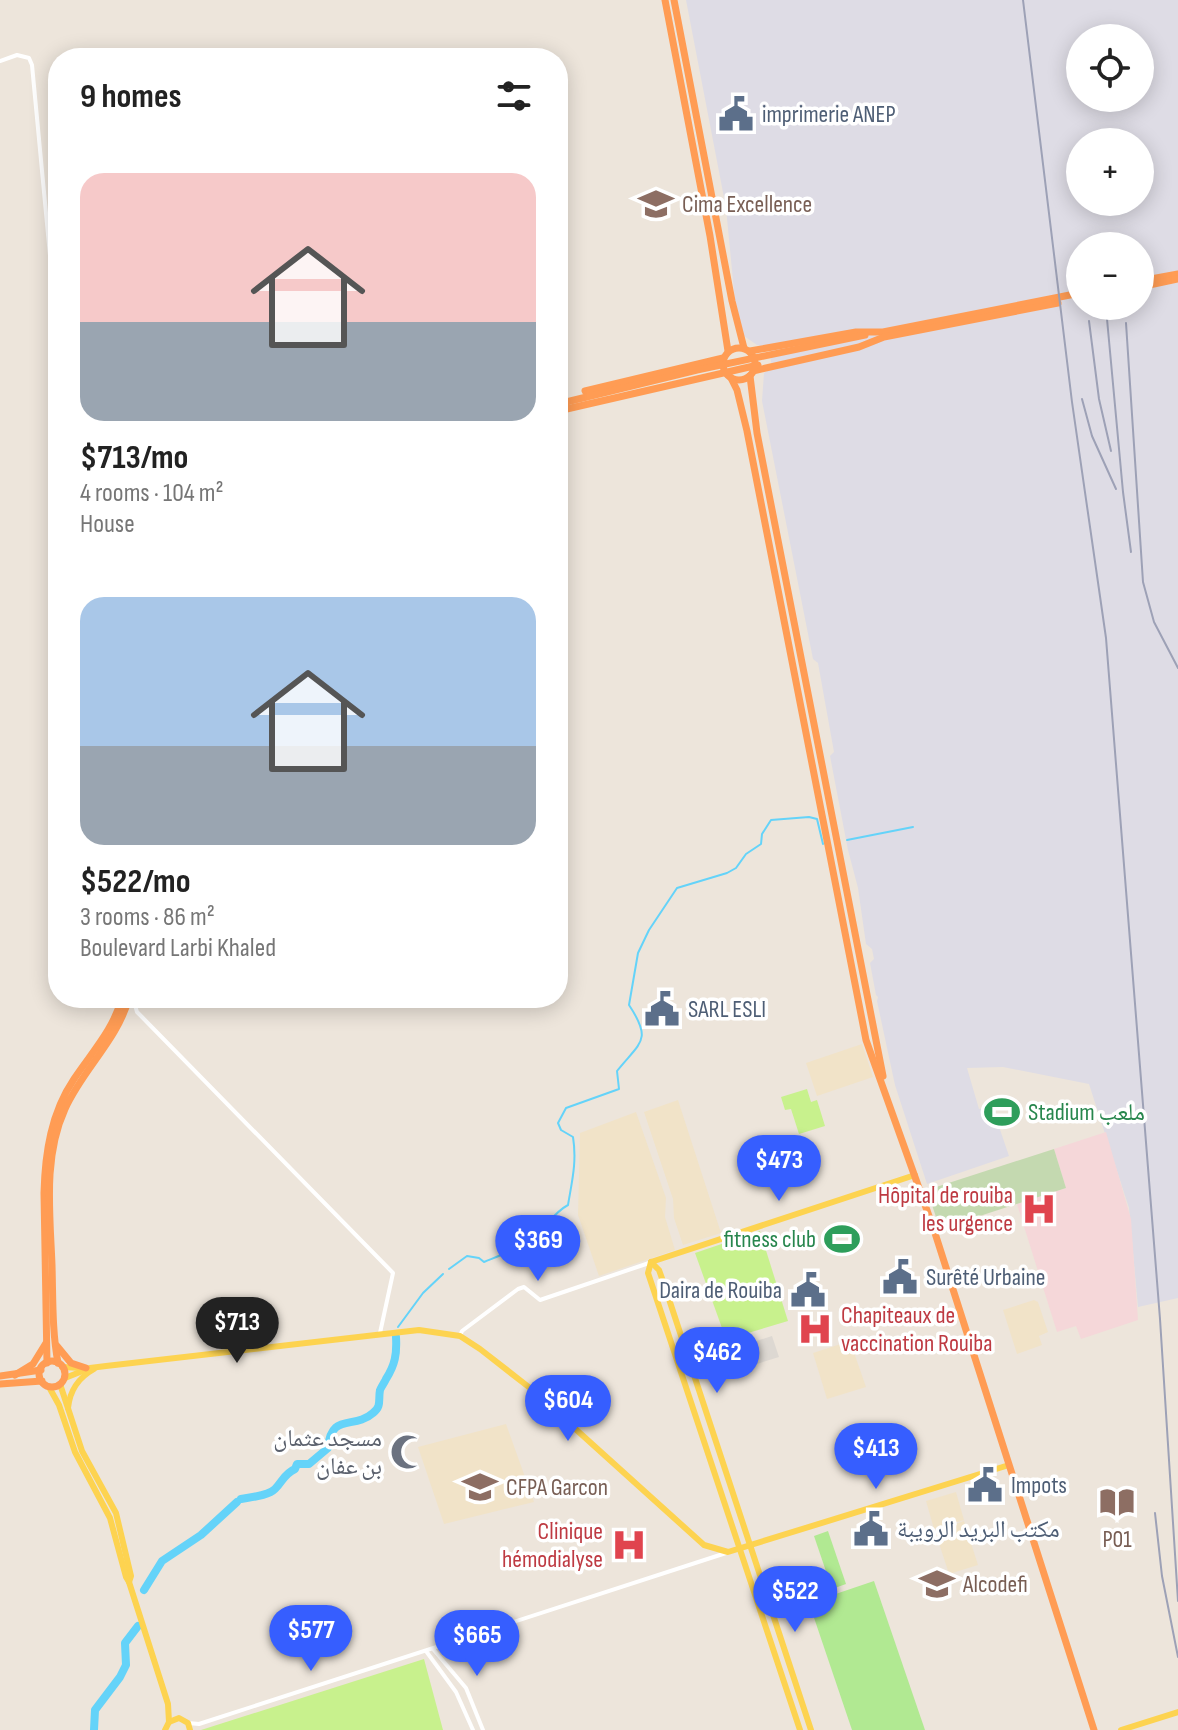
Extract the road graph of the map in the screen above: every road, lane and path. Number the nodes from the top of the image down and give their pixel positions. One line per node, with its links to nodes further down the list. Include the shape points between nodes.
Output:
1 (665, 0): 10 (highway, via 710,236)
2 (674, 0): 9 (highway, via 732,301)
3 (0, 61): 4 (street, via 23,55 32,65)
4 (48, 234)
5 (1178, 276): 6 (highway)
6 (1154, 281)
7 (1066, 299): 8 (highway)
8 (883, 334): 9 (highway, via 856,332); 11 (highway, via 859,347); 14 (highway)
9 (747, 350): 10 (highway, via 736,347); 11 (highway, via 754,358)
10 (726, 354): 12 (highway, via 723,367); 13 (highway)
11 (752, 373): 12 (highway, via 741,380); 18 (highway, via 757,433)
12 (729, 377): 17 (highway); 19 (highway, via 747,431)
13 (568, 399)
14 (588, 399): 15 (highway); 16 (highway)
15 (568, 401)
16 (568, 408)
17 (568, 410)
18 (866, 994): 19 (highway); 23 (highway)
19 (856, 996): 23 (highway)
20 (118, 1008): 28 (highway, via 51,1128 44,1168)
21 (126, 1008): 28 (highway, via 75,1089 57,1129 50,1189)
22 (135, 1008): 26 (street, via 393,1273)
23 (890, 1106): 24 (highway)
24 (915, 1175): 25 (main road); 41 (highway)
25 (651, 1262): 27 (street, via 540,1300 524,1287 518,1289); 42 (main road, via 664,1284); 43 (main road, via 648,1273)
26 (380, 1335): 27 (main road, via 419,1330); 31 (main road)
27 (460, 1336): 44 (main road, via 530,1388 704,1545)
28 (51, 1340): 29 (highway); 30 (highway); 32 (highway, via 64,1357); 34 (highway)
29 (47, 1363): 30 (highway); 33 (highway)
30 (60, 1365): 32 (main road); 36 (highway)
31 (106, 1366): 32 (main road); 40 (main road, via 77,1383)
32 (88, 1368): 36 (main road)
33 (41, 1370): 34 (highway); 39 (highway)
34 (15, 1375): 35 (highway)
35 (0, 1376)
36 (62, 1381): 39 (highway); 40 (main road)
37 (29, 1382): 38 (highway); 39 (highway); 39 (highway)
38 (0, 1384)
39 (48, 1387): 45 (main road, via 110,1518)
40 (69, 1415): 45 (main road, via 89,1467 116,1513)
41 (1009, 1465): 42 (main road); 59 (highway)
42 (752, 1546): 43 (main road); 58 (main road)
43 (741, 1549): 44 (main road); 57 (main road)
44 (728, 1552): 46 (street)
45 (129, 1582): 48 (main road)
46 (433, 1649): 47 (street); 56 (street, via 466,1688)
47 (426, 1651): 52 (street); 55 (street, via 456,1692)
48 (168, 1704): 50 (main road); 51 (main road)
49 (1178, 1712): 53 (main road)
50 (179, 1718): 51 (main road); 52 (main road)
51 (169, 1722): 54 (main road)
52 (190, 1728)
53 (1124, 1729)
54 (165, 1730)
55 (473, 1730)
56 (483, 1730)
57 (800, 1730)
58 (811, 1730)
59 (1094, 1730)

